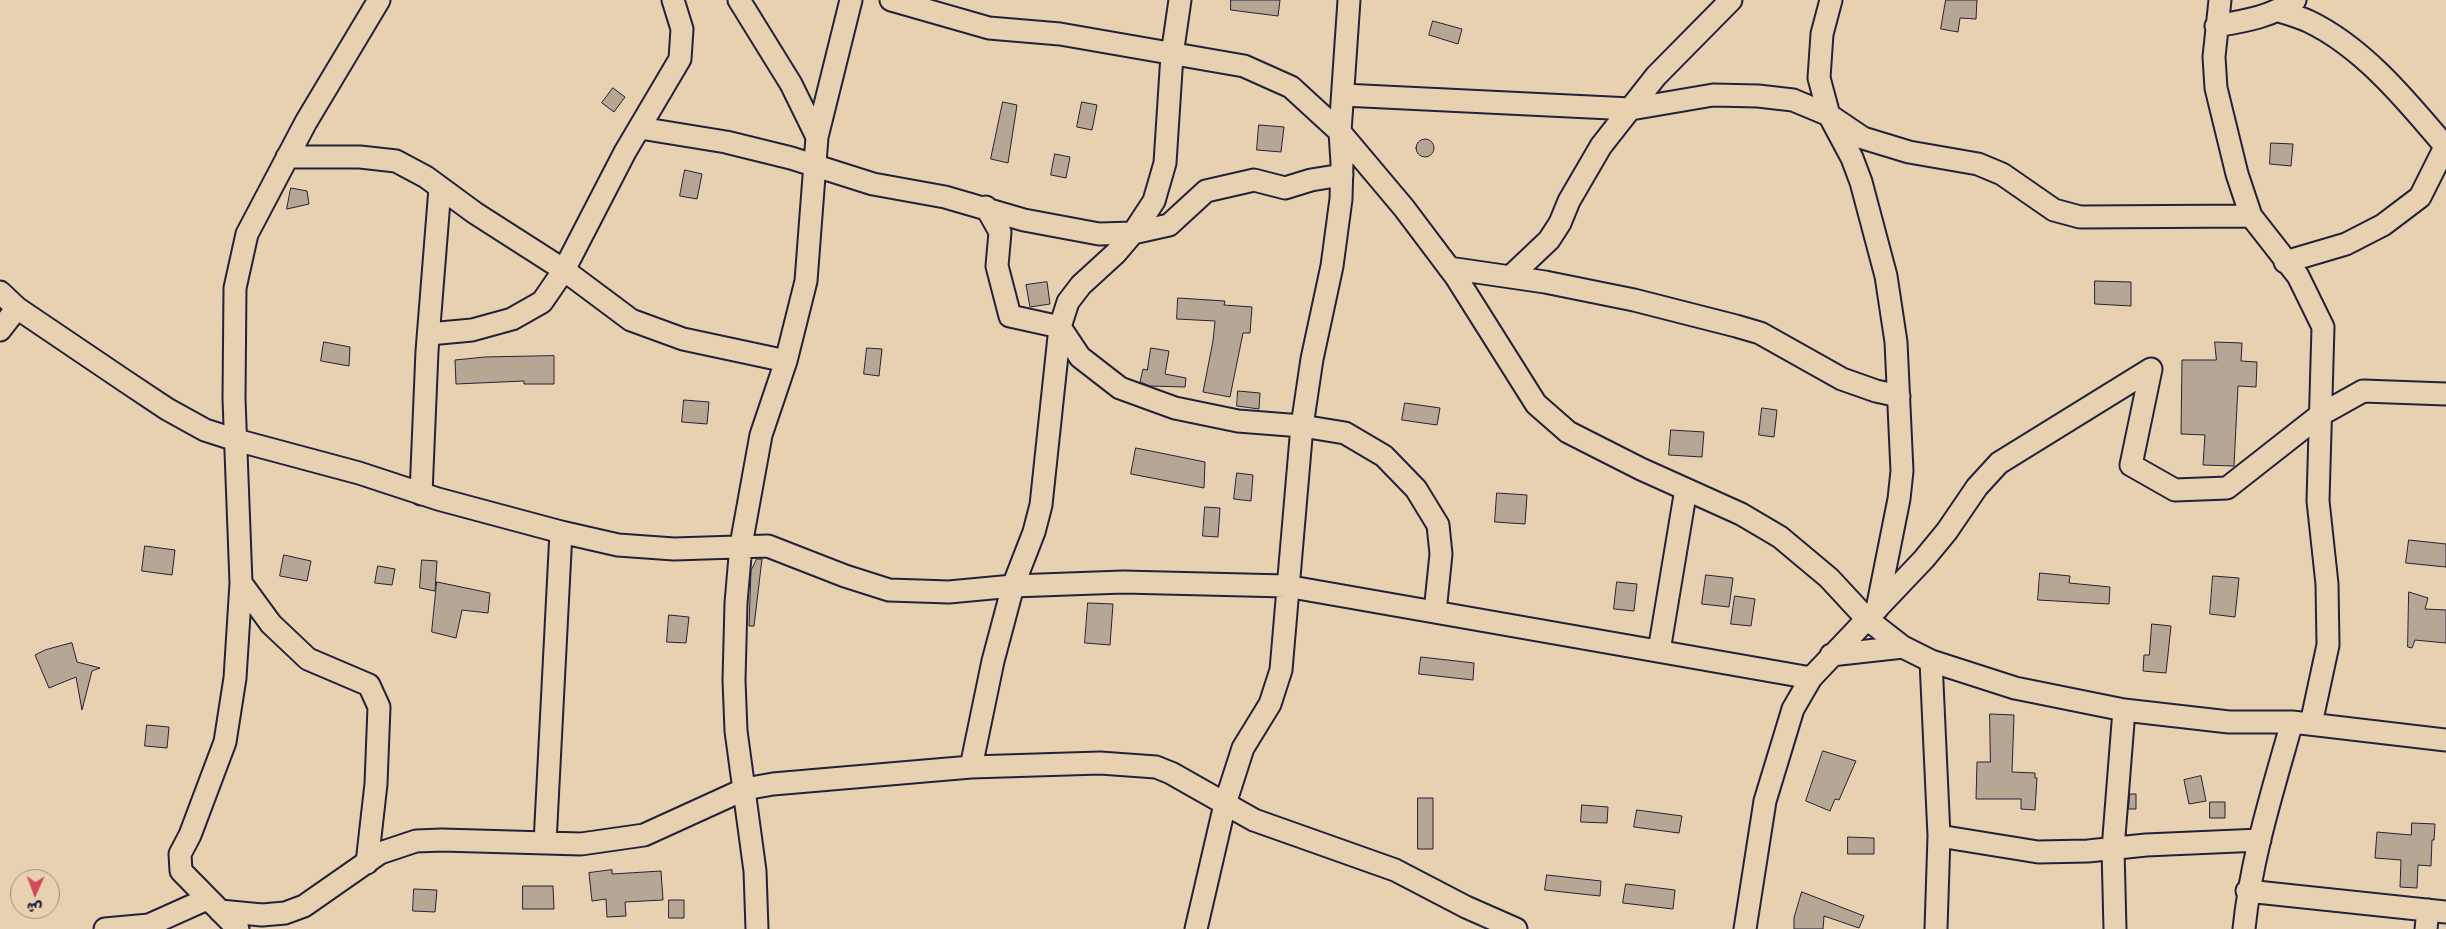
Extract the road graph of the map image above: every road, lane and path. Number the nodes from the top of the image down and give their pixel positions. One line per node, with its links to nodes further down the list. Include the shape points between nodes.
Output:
1 (379, 0): 21 (street)
2 (673, 0): 17 (street, via 682,29 680,59)
3 (739, 0): 19 (street, via 787,77)
4 (851, 0): 19 (street)
5 (891, 0): 13 (street, via 989,28 1060,34)
6 (1180, 0): 13 (street)
7 (1349, 0): 14 (street)
8 (1731, 0): 15 (street, via 1656,76)
9 (1831, 0): 16 (street, via 1822,34 1819,78)
10 (2220, 0): 12 (street)
11 (2287, 6): 12 (street, via 2248,21); 20 (street, via 2340,40 2385,78)
12 (2216, 26): 26 (street, via 2216,88)
13 (1172, 55): 18 (street, via 1244,66 1291,87); 27 (street, via 1165,163 1154,200)
14 (1343, 95): 15 (street); 18 (street)
15 (1631, 109): 16 (street, via 1712,95 1758,96 1794,100); 31 (street, via 1601,146 1549,240)
16 (1828, 115): 26 (street, via 1863,138 1909,152 1978,164 2002,174 2054,210 2080,217); 39 (street, via 1852,158 1886,276)
17 (640, 128): 22 (street, via 726,142); 30 (street)
18 (1340, 132): 23 (street); 29 (street)
19 (817, 137): 22 (street)
20 (2446, 146): 28 (street, via 2420,197 2383,225 2346,244)
21 (287, 157): 24 (street, via 360,157 396,161); 42 (street, via 247,234 235,288)
22 (815, 167): 25 (street, via 873,184); 37 (street, via 806,281)
23 (1342, 175): 27 (street, via 1285,188 1254,180 1206,191 1169,225); 41 (street, via 1332,266 1312,359)
24 (440, 188): 30 (street); 36 (street)
25 (986, 207): 27 (street, via 1024,220 1073,230 1099,234); 34 (street, via 1000,232 997,266 1010,316)
26 (2251, 216): 28 (street)
27 (1133, 233): 34 (street, via 1081,285 1068,302)
28 (2285, 262): 40 (street, via 2298,276 2323,327)
29 (1449, 268): 31 (street); 43 (street, via 1536,404 1568,432)
30 (564, 270): 36 (street, via 542,302 512,319 472,330); 37 (street, via 631,320 645,326 683,339)
31 (1510, 277): 39 (street, via 1634,300 1760,333 1842,380)
32 (0, 292): 33 (street)
33 (17, 308): 35 (street); 42 (street, via 167,409 205,430)
34 (1060, 328): 41 (street, via 1080,357 1120,388 1202,414 1238,421); 48 (street, via 1041,505)
35 (0, 330)
36 (429, 334): 44 (street)
37 (786, 361): 46 (street, via 761,435)
38 (2446, 394): 40 (street, via 2363,392)
39 (1900, 396): 51 (street, via 1902,471 1899,499)
40 (2320, 415): 51 (street, via 2227,488 2175,490 2131,465 2151,368 2000,463 1977,486 1924,559); 58 (street, via 2318,501 2327,584 2328,645)
41 (1302, 426): 49 (street); 50 (street, via 1345,433 1384,456 1416,489 1438,525 1441,554)
42 (236, 440): 44 (street, via 359,472); 47 (street)
43 (1686, 489): 51 (street, via 1780,537); 53 (street)
44 (421, 494): 45 (street)
45 (561, 532): 46 (street, via 618,545 674,549); 65 (street)
46 (741, 545): 48 (street, via 768,546 889,590 949,592); 61 (street, via 734,680 736,731)
47 (241, 583): 67 (street, via 271,624 308,659 369,685 379,708 376,784); 69 (street, via 235,678 225,742 180,854 181,871)
48 (1013, 586): 49 (street, via 1123,582); 60 (street, via 993,661)
49 (1286, 586): 50 (street); 62 (street, via 1280,670 1270,704 1244,748)
50 (1435, 612): 53 (street)
51 (1872, 614): 52 (street); 54 (street)
52 (1903, 647): 54 (street); 55 (street)
53 (1660, 652): 56 (street)
54 (1831, 654): 56 (street)
55 (1931, 661): 57 (street, via 2015,688); 63 (street)
56 (1811, 678): 78 (street, via 1794,709 1765,801)
57 (2124, 710): 58 (street, via 2230,722); 66 (street)
58 (2302, 723): 59 (street); 64 (street)
59 (2445, 733)
60 (971, 767): 61 (street); 62 (street, via 1100,763 1156,767)
61 (745, 789): 65 (street, via 644,835 581,844); 74 (street, via 755,871)
62 (1225, 804): 70 (street, via 1254,820 1395,870); 75 (street)
63 (1939, 836): 66 (street, via 2038,852); 79 (street)
64 (2260, 840): 66 (street); 68 (street)
65 (545, 843): 67 (street, via 416,841 380,853)
66 (2114, 849): 80 (street)
67 (367, 863): 69 (street, via 304,906 285,913 262,915)
68 (2247, 891): 71 (street); 81 (street)
69 (214, 905): 72 (street, via 149,925); 73 (street)
70 (1466, 907): 76 (street); 77 (street)
71 (2434, 917)
72 (105, 929)
73 (238, 929)
74 (757, 929)
75 (1196, 929)
76 (1471, 929)
77 (1516, 929)
78 (1745, 929)
79 (1936, 929)
80 (2115, 929)
81 (2244, 929)

